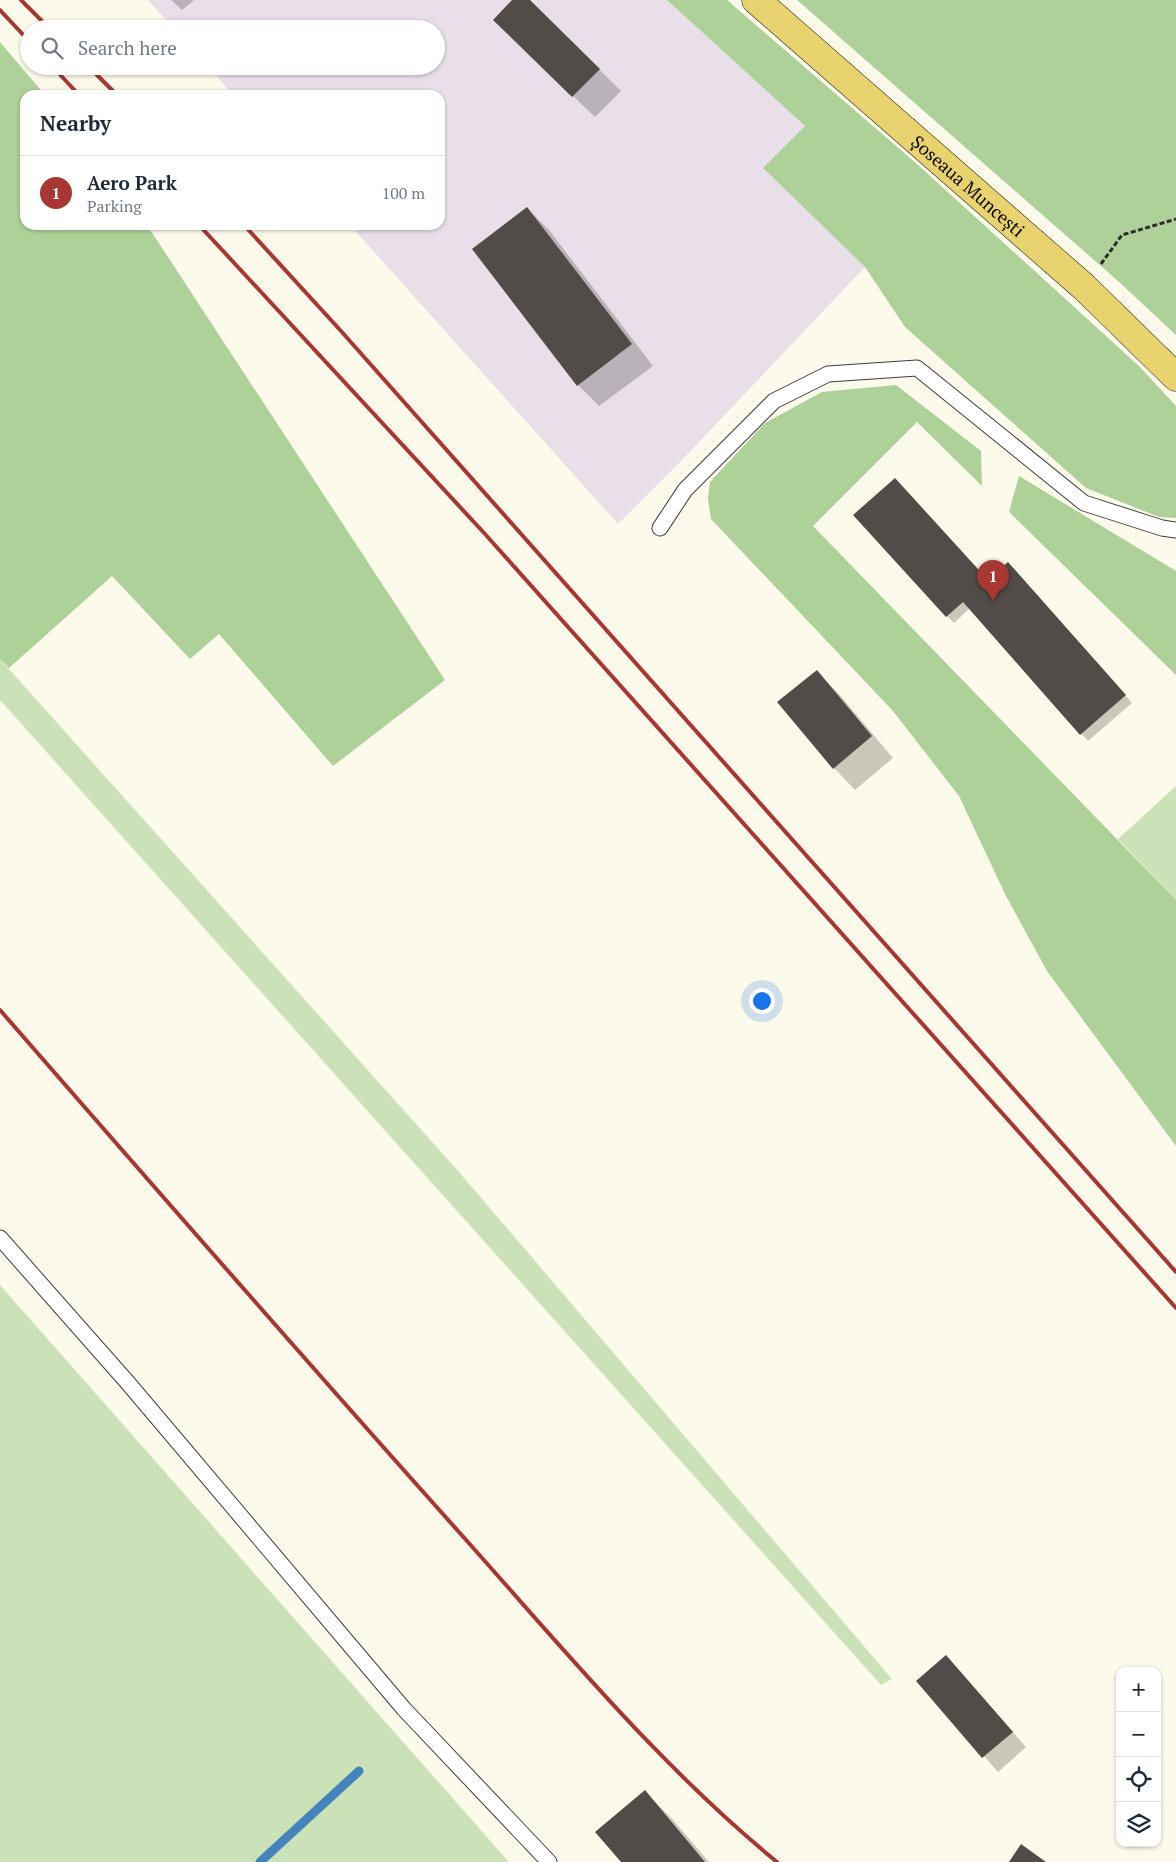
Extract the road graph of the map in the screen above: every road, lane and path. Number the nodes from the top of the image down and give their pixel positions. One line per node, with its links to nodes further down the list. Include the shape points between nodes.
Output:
1 (756, 0): 3 (main road, Șoseaua Muncești)
2 (1176, 219): 3 (path, via 1122,235)
3 (1084, 286): 4 (main road, Șoseaua Muncești)
4 (1176, 377)
5 (660, 528): 6 (lane, via 685,490 774,401 828,374 917,368 1084,503)
6 (1176, 530)
7 (0, 1238): 8 (lane, via 128,1383 404,1708)
8 (549, 1862)

